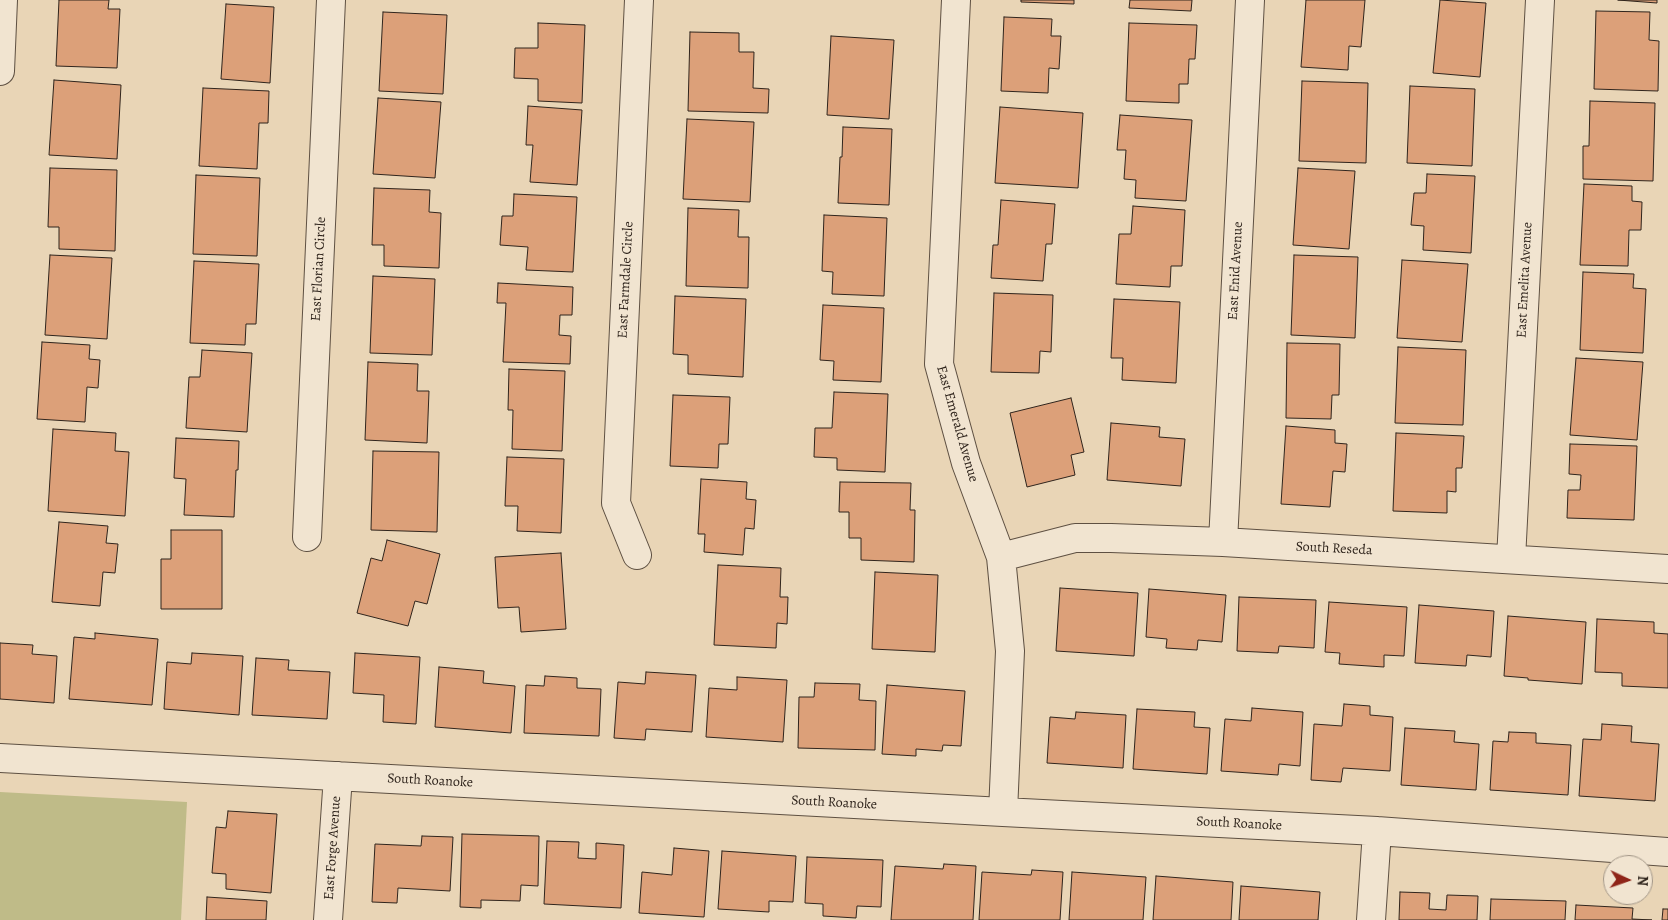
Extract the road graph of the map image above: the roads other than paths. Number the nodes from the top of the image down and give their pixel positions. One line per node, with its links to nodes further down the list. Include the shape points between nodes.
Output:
1 (3, 0): 7 (street)
2 (331, 0): 8 (street, East Florian Circle)
3 (639, 0): 10 (street, East Farmdale Circle, via 616,503)
4 (956, 0): 11 (street, East Emerald Avenue, via 939,364 966,463)
5 (1250, 0): 9 (street, East Enid Avenue)
6 (1540, 0): 12 (street, East Emelita Avenue)
7 (0, 70)
8 (307, 538)
9 (1223, 542): 11 (street, South Reseda, via 1075,538); 12 (street, South Reseda)
10 (637, 556)
11 (1001, 557): 16 (street, East Emerald Avenue, via 1010,651)
12 (1511, 559): 13 (street, South Reseda)
13 (1668, 569)
14 (0, 758): 15 (street, South Roanoke)
15 (338, 776): 16 (street, South Roanoke); 19 (street, East Forge Avenue)
16 (1003, 812): 17 (street, South Roanoke)
17 (1377, 831): 18 (street, South Roanoke); 20 (street)
18 (1668, 852)
19 (328, 920)
20 (1371, 920)

